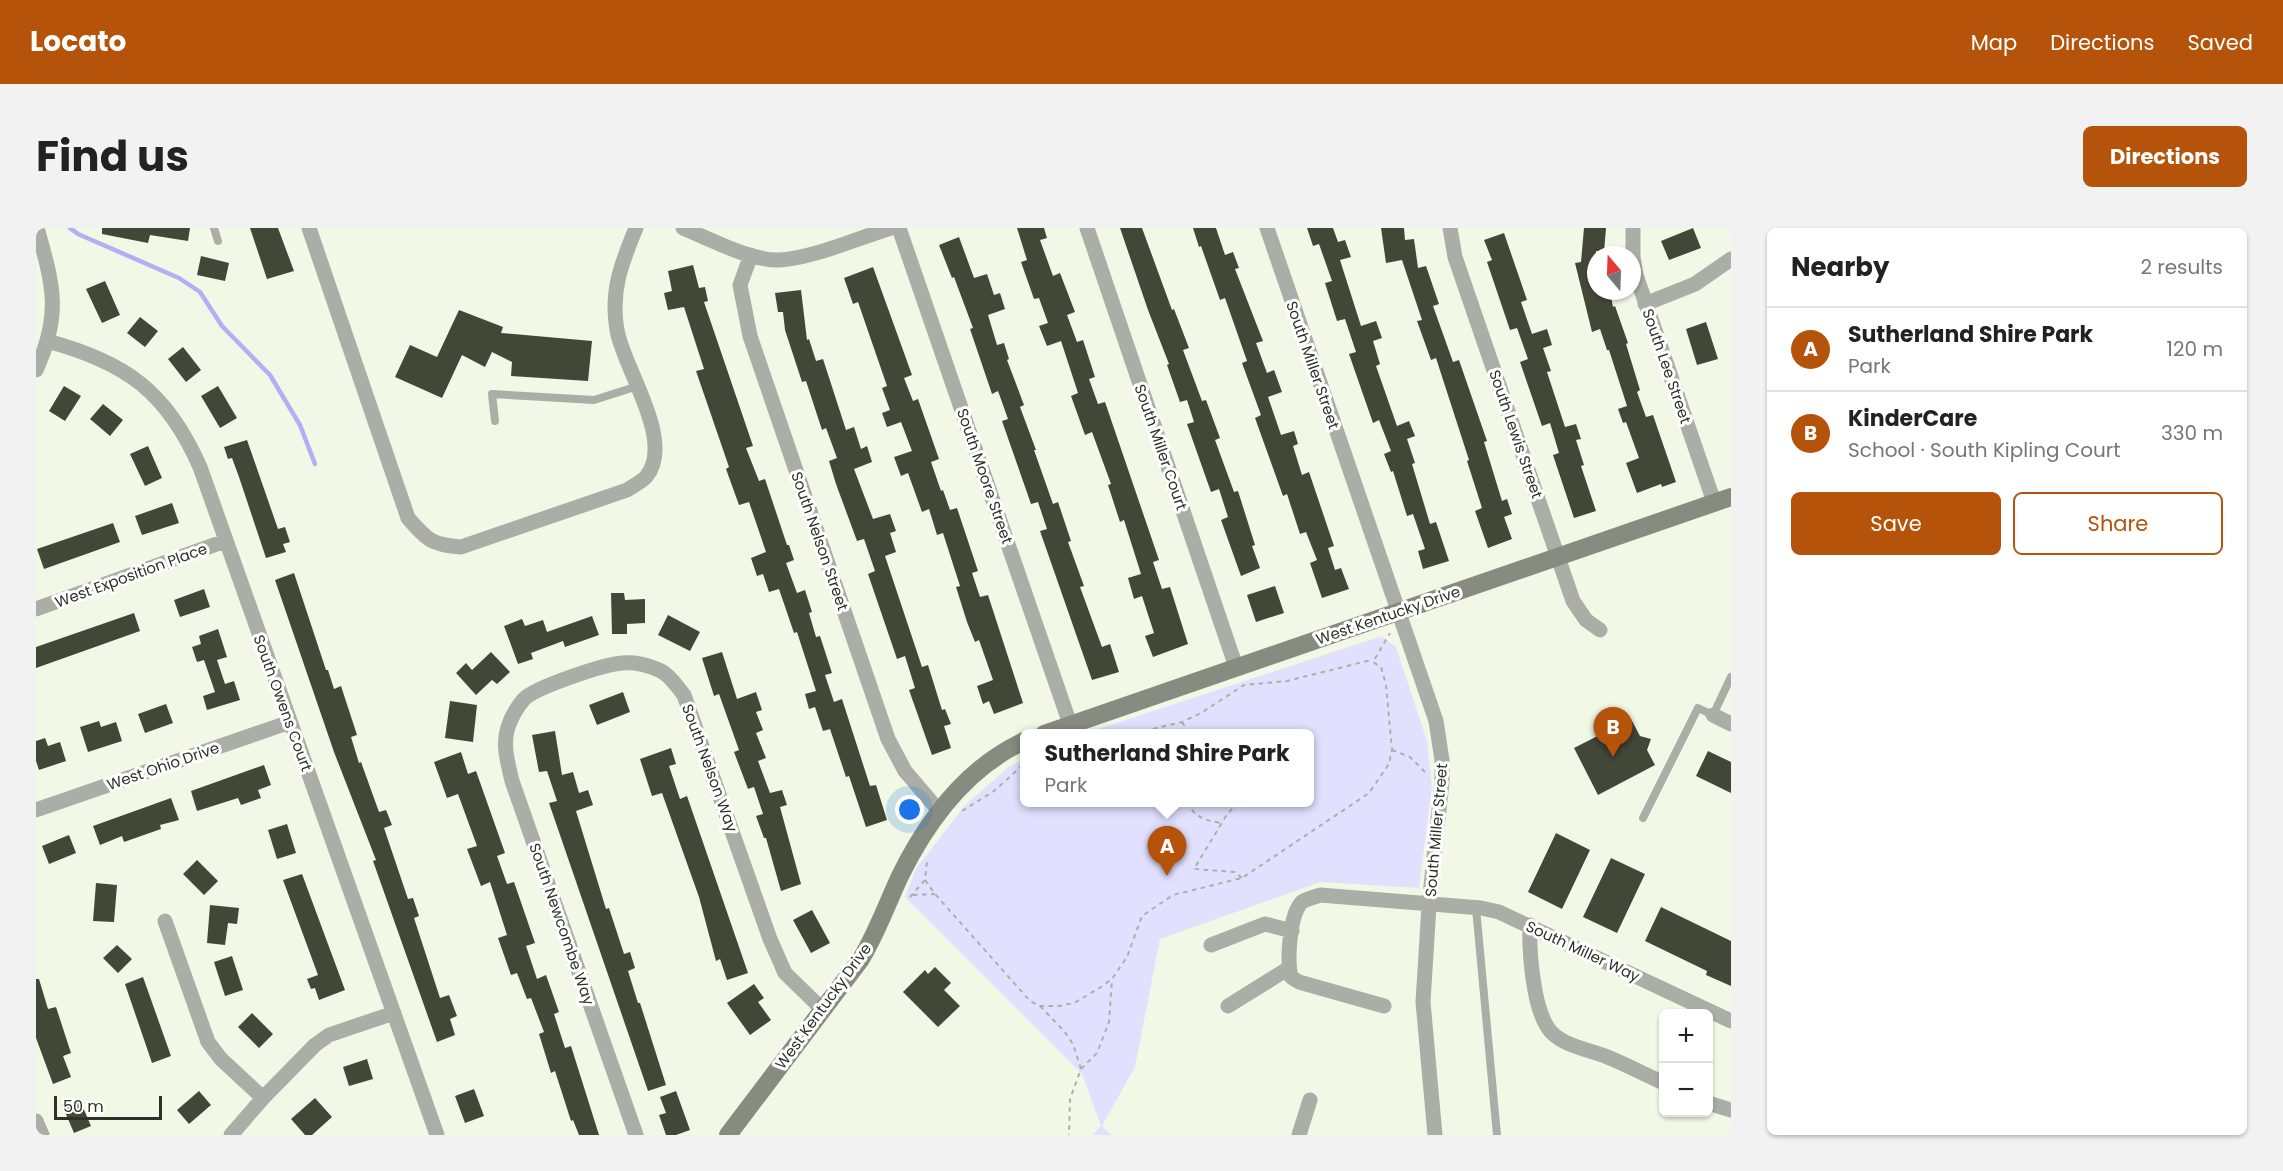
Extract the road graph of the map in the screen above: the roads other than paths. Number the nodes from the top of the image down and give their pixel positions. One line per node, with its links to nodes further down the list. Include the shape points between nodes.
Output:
1 (38, 228): 16 (street, via 51,277 54,313)
2 (214, 228): 12 (lane)
3 (309, 228): 18 (street, via 408,518 424,537 441,546 461,548 627,490 646,476 656,438)
4 (636, 228): 18 (street, via 620,268 615,299 617,331)
5 (683, 228): 13 (street)
6 (891, 228): 13 (street, via 811,254 779,260)
7 (899, 228): 31 (street, South Moore Street)
8 (1087, 228): 26 (street, South Miller Court)
9 (1267, 228): 24 (street, South Miller Street)
10 (1450, 228): 22 (street, South Lewis Street, via 1455,257)
11 (1633, 228): 15 (street, South Lee Street, via 1633,257)
12 (218, 241)
13 (751, 255): 36 (street, South Nelson Street, via 741,285 750,336 888,739 905,771)
14 (1731, 259): 15 (street, via 1695,284)
15 (1646, 304): 20 (street, South Lee Street)
16 (47, 341): 17 (street); 21 (street, South Owens Court, via 123,370 156,396 187,436)
17 (36, 370)
18 (638, 386): 19 (lane, via 594,400 492,394)
19 (495, 421)
20 (1723, 500): 22 (street, West Kentucky Drive)
21 (225, 541): 23 (street, West Exposition Place); 30 (street, South Owens Court)
22 (1557, 557): 24 (street, West Kentucky Drive); 25 (street, South Lewis Street, via 1576,609)
23 (36, 609)
24 (1401, 620): 26 (street, West Kentucky Drive); 38 (street, South Miller Street, via 1436,721 1442,760)
25 (1600, 630)
26 (1236, 667): 31 (street, West Kentucky Drive)
27 (1731, 677): 29 (lane)
28 (516, 711): 47 (street, South Nelson Way, via 535,692 621,663 656,668 669,676 684,695 785,973); 59 (street, South Newcombe Way, via 506,739 512,781)
29 (1713, 715): 32 (street); 37 (lane, via 1698,708)
30 (290, 722): 35 (street, West Ohio Drive); 48 (street, South Owens Court)
31 (1070, 724): 33 (street, West Kentucky Drive)
32 (1731, 724)
33 (1057, 729)
34 (1020, 743): 36 (street, West Kentucky Drive, via 981,767 952,794)
35 (36, 810)
36 (948, 815): 47 (street, West Kentucky Drive, via 912,854 870,944)
37 (1643, 818)
38 (1429, 905): 39 (street, South Miller Way); 42 (street, South Miller Way, via 1320,895 1303,902); 62 (street, South Miller Street, via 1423,1002)
39 (1476, 908): 41 (street, South Miller Way, via 1499,912); 63 (lane)
40 (165, 921): 51 (street, via 208,1042)
41 (1530, 925): 49 (street, South Miller Way); 50 (street, via 1529,948 1539,1009 1548,1030 1561,1040)
42 (1292, 931): 43 (street, via 1265,924); 44 (street, South Miller Way)
43 (1211, 945)
44 (1289, 968): 45 (street); 46 (street, via 1291,978 1299,982)
45 (1228, 1006)
46 (1384, 1006)
47 (823, 1010): 60 (street, West Kentucky Drive)
48 (394, 1013): 51 (street, via 330,1035); 58 (street, South Owens Court)
49 (1731, 1021)
50 (1659, 1081)
51 (263, 1098): 57 (street)
52 (1310, 1100): 61 (street)
53 (1713, 1105): 54 (street)
54 (1731, 1110)
55 (36, 1121): 56 (street)
56 (42, 1135)
57 (231, 1135)
58 (436, 1135)
59 (636, 1135)
60 (728, 1135)
61 (1299, 1135)
62 (1435, 1135)
63 (1497, 1135)

